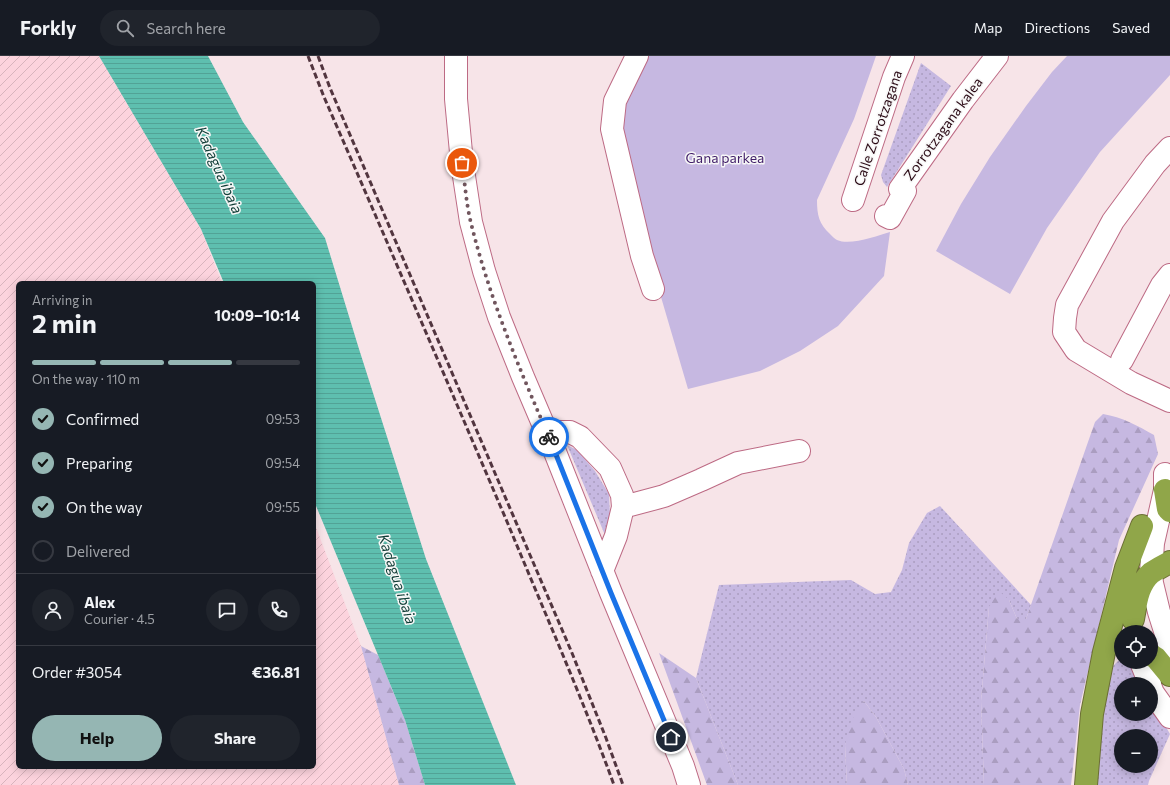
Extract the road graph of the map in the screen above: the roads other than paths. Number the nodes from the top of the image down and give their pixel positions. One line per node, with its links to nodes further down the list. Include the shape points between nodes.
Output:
1 (456, 56): 12 (street, via 456,99 471,222 499,316)
2 (637, 56): 9 (street, via 615,101 612,130 642,256)
3 (903, 56): 6 (street, Calle Zorrotzagana)
4 (997, 56): 7 (street, Zorrotzagana kalea, via 900,188 905,191 890,218)
5 (1170, 148): 11 (street, via 1113,221 1067,305 1064,332 1076,350)
6 (853, 200)
7 (886, 216)
8 (1170, 275): 10 (street, via 1162,285)
9 (653, 289)
10 (1122, 360)
11 (1170, 401)
12 (548, 436): 15 (street, via 570,432 580,437 610,468 622,495); 19 (street)
13 (799, 451): 15 (street, via 738,463 664,496)
14 (1167, 476): 16 (highway); 17 (street); 20 (street, via 1153,543)
15 (623, 507): 19 (street, via 616,536)
16 (1170, 511)
17 (1142, 526): 21 (street, via 1131,583); 26 (highway, via 1126,568)
18 (1170, 562): 20 (highway)
19 (602, 571): 30 (street)
20 (1151, 573): 22 (highway, via 1136,598); 23 (street)
21 (1133, 625)
22 (1133, 625)
23 (1170, 647)
24 (1114, 654): 26 (highway)
25 (1158, 660): 27 (highway)
26 (1102, 665): 31 (highway, via 1092,714)
27 (1170, 674)
28 (1158, 700): 29 (street)
29 (1170, 717)
30 (689, 785)
31 (1086, 785)

